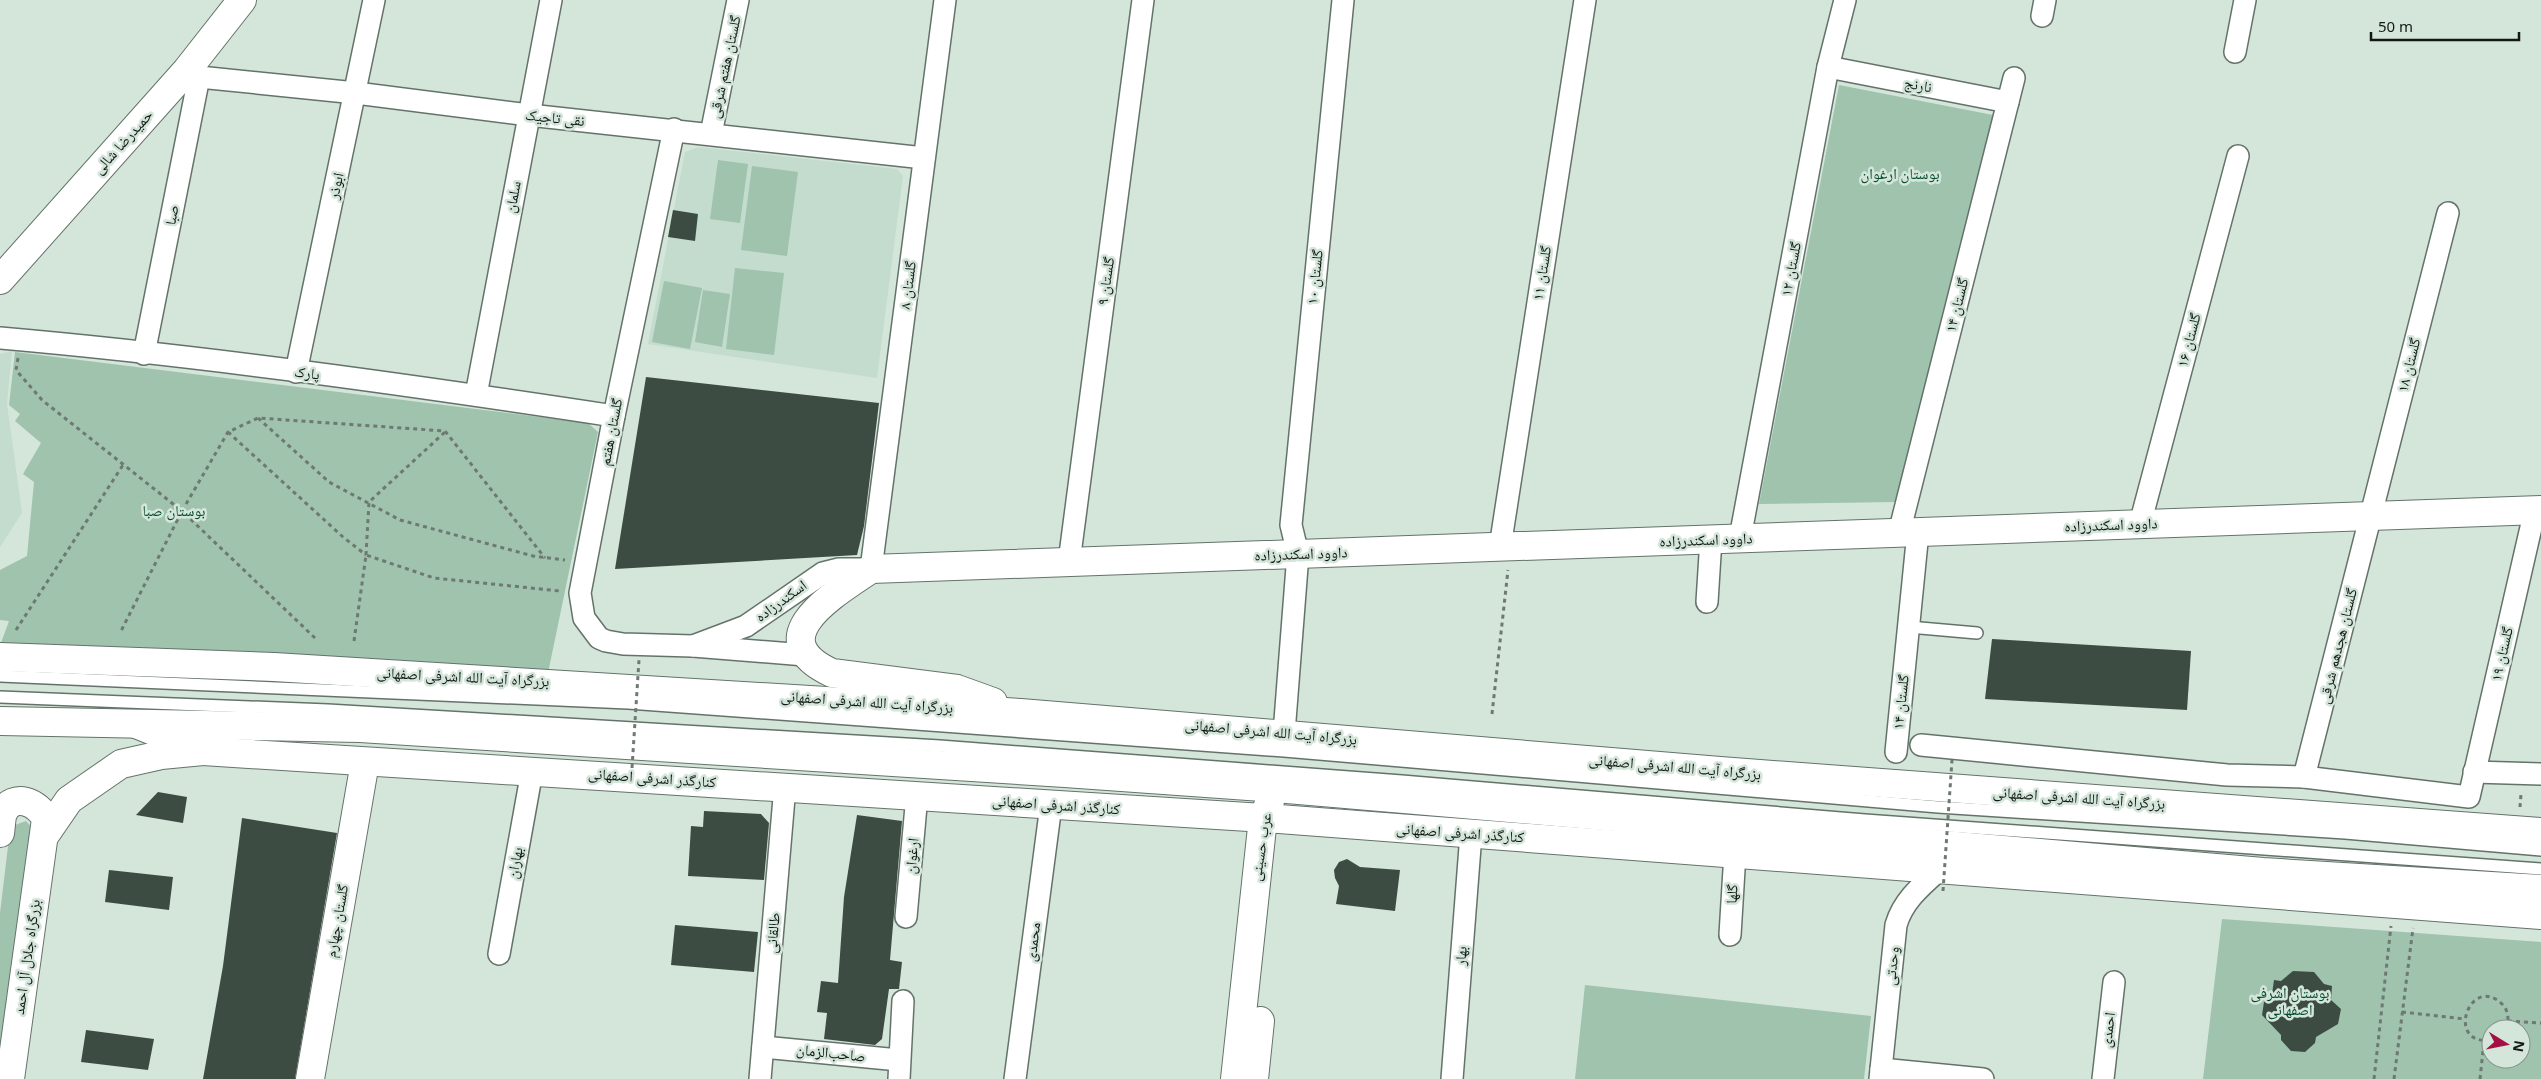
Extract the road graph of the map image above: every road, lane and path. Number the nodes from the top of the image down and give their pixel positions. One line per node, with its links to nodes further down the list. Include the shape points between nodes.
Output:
1 (242, 0): 13 (main road, حمیدرضا شالی)
2 (374, 0): 15 (street, ابوذر)
3 (551, 0): 17 (street, سلمان)
4 (738, 0): 19 (street, گلستان هفتم شرقی)
5 (945, 0): 21 (street, گلستان ٨)
6 (1143, 0): 46 (street, گلستان ۹)
7 (1343, 0): 43 (street, گلستان ۱۰, via 1291,525)
8 (1585, 0): 42 (street, گلستان ۱۱)
9 (1844, 0): 12 (street, گلستان ۱۲)
10 (2245, 0): 11 (street)
11 (2235, 52)
12 (1828, 67): 16 (street, نارنج); 40 (street, گلستان ۱۲)
13 (193, 74): 15 (street, نقی تاجیک); 23 (main road, حمیدرضا شالی); 26 (street, صبا)
14 (2014, 78): 16 (street, گلستان ۱۴)
15 (356, 93): 17 (street, نقی تاجیک); 27 (street, ابوذر)
16 (2008, 102): 39 (street, گلستان ۱۴)
17 (529, 115): 18 (street, نقی تاجیک); 28 (street, سلمان)
18 (674, 129): 19 (street, نقی تاجیک); 29 (street, گلستان هفتم)
19 (711, 134): 21 (street, نقی تاجیک)
20 (2238, 156): 38 (street, گلستان ۱۶)
21 (924, 158): 48 (street, گلستان ٨)
22 (2448, 213): 37 (street, گلستان ۱۸)
23 (0, 280)
24 (0, 338): 25 (street, پارک)
25 (22, 340): 26 (street, پارک); 33 (path, via 16,370 42,400)
26 (144, 354): 27 (street, پارک)
27 (296, 372): 28 (street, پارک)
28 (476, 395): 29 (street, پارک)
29 (614, 416): 47 (street, گلستان هفتم)
30 (258, 418): 31 (path); 32 (path); 34 (path, via 329,482)
31 (445, 431): 34 (path); 45 (path)
32 (228, 432): 36 (path); 44 (path)
33 (124, 465): 36 (path); 52 (path)
34 (369, 502): 44 (path); 45 (path, via 400,520)
35 (2538, 510): 37 (main road, داوود اسکندرزاده); 75 (street, گلستان ۱۹)
36 (182, 511): 53 (path); 55 (path)
37 (2371, 516): 38 (main road, داوود اسکندرزاده); 77 (street, گلستان هجدهم شرقی)
38 (2140, 524): 39 (main road, داوود اسکندرزاده)
39 (1909, 532): 40 (main road, داوود اسکندرزاده); 51 (street, گلستان ۱۴)
40 (1740, 538): 41 (main road, داوود اسکندرزاده)
41 (1711, 539): 42 (main road, داوود اسکندرزاده); 50 (street)
42 (1505, 547): 43 (main road, داوود اسکندرزاده); 64 (path)
43 (1298, 554): 46 (main road, داوود اسکندرزاده); 67 (street, گلستان ۱۰)
44 (366, 555): 49 (path, via 434,578); 56 (path)
45 (546, 558): 47 (path)
46 (1069, 562): 48 (main road, داوود اسکندرزاده)
47 (586, 563): 49 (street, گلستان هفتم)
48 (871, 569): 57 (street, اسکندرزاده, via 839,569 823,573 746,626); 58 (main road, via 825,600 809,616 802,637)
49 (580, 593): 57 (street, گلستان هفتم, via 584,618 599,638 623,644)
50 (1707, 602)
51 (1909, 627): 54 (lane); 70 (street, گلستان ۱۴)
52 (16, 630)
53 (122, 631)
54 (1977, 633)
55 (315, 638)
56 (354, 641)
57 (694, 646): 58 (street, گلستان هفتم)
58 (805, 655): 63 (main road, via 816,666 832,673 957,689)
59 (0, 657): 63 (main road, بزرگراه آیت الله اشرفی اصفهانی, via 283,667)
60 (639, 660): 73 (path, bridge)
61 (0, 676): 87 (lane, via 628,703 1284,751 1938,807 2345,833)
62 (0, 697): 90 (lane, via 337,710 940,746 1412,781 1865,820)
63 (1021, 712): 67 (main road, بزرگراه آیت الله اشرفی اصفهانی)
64 (1492, 714)
65 (0, 721): 66 (main road)
66 (136, 724): 69 (main road); 79 (main road, via 360,728)
67 (1284, 733): 83 (main road, بزرگراه آیت الله اشرفی اصفهانی, via 1720,771)
68 (1921, 745): 77 (street, via 2227,775)
69 (203, 750): 72 (main road, کنارگذر اشرفی اصفهانی); 86 (main road, via 161,754 121,764 69,800)
70 (1896, 752)
71 (1952, 760): 92 (path, bridge)
72 (365, 762): 74 (main road, کنارگذر اشرفی اصفهانی); 111 (main road, گلستان چهارم)
73 (632, 768)
74 (532, 771): 78 (main road, کنارگذر اشرفی اصفهانی); 100 (street, بهاران)
75 (2474, 772): 76 (street); 77 (street, گلستان ۱۹, via 2469,797)
76 (2532, 773): 83 (path)
77 (2304, 776)
78 (784, 786): 80 (main road, کنارگذر اشرفی اصفهانی); 107 (street, طالقانی)
79 (1275, 788): 82 (main road, عرب حسینی); 89 (main road)
80 (917, 795): 81 (main road, کنارگذر اشرفی اصفهانی); 98 (street, ارغوان)
81 (1051, 805): 82 (main road, کنارگذر اشرفی اصفهانی); 113 (street, محمدی)
82 (1271, 818): 85 (main road, کنارگذر اشرفی اصفهانی); 114 (main road, عرب حسینی); 115 (main road, عرب حسینی)
83 (2530, 831)
84 (0, 832): 86 (main road, بزرگراه جلال آل احمد, via 3,813 8,807 23,801 38,806 43,812 46,819)
85 (1471, 834): 88 (main road, کنارگذر اشرفی اصفهانی); 116 (street, بهار)
86 (44, 835): 110 (main road, بزرگراه جلال آل احمد)
87 (2541, 850)
88 (1735, 853): 89 (main road, کنارگذر اشرفی اصفهانی); 99 (street, گلها)
89 (1909, 855): 91 (main road); 92 (main road)
90 (2541, 869)
91 (2263, 872): 93 (main road); 94 (main road); 95 (main road)
92 (1941, 880): 94 (main road); 109 (street, وحدتی, via 1912,895 1899,913)
93 (2541, 889)
94 (2242, 891): 95 (main road)
95 (2289, 896): 96 (main road)
96 (2404, 905): 97 (main road); 103 (path); 119 (path)
97 (2541, 915)
98 (906, 917)
99 (1730, 935)
100 (498, 954)
101 (2114, 982): 118 (street, احمدی)
102 (903, 1001): 108 (street, صاحب‌الزمان)
103 (2402, 1012): 104 (path); 120 (path)
104 (2465, 1019): 105 (path, via 2474,1001 2487,997 2504,1006); 106 (path, via 2469,1032)
105 (2507, 1019)
106 (2481, 1040)
107 (763, 1047): 108 (street, صاحب‌الزمان); 112 (street, طالقانی)
108 (899, 1069)
109 (1881, 1074): 117 (street)
110 (10, 1079)
111 (310, 1079)
112 (760, 1079)
113 (1015, 1079)
114 (1235, 1079)
115 (1254, 1079)
116 (1452, 1079)
117 (1983, 1079)
118 (2103, 1079)
119 (2374, 1079)
120 (2394, 1079)

